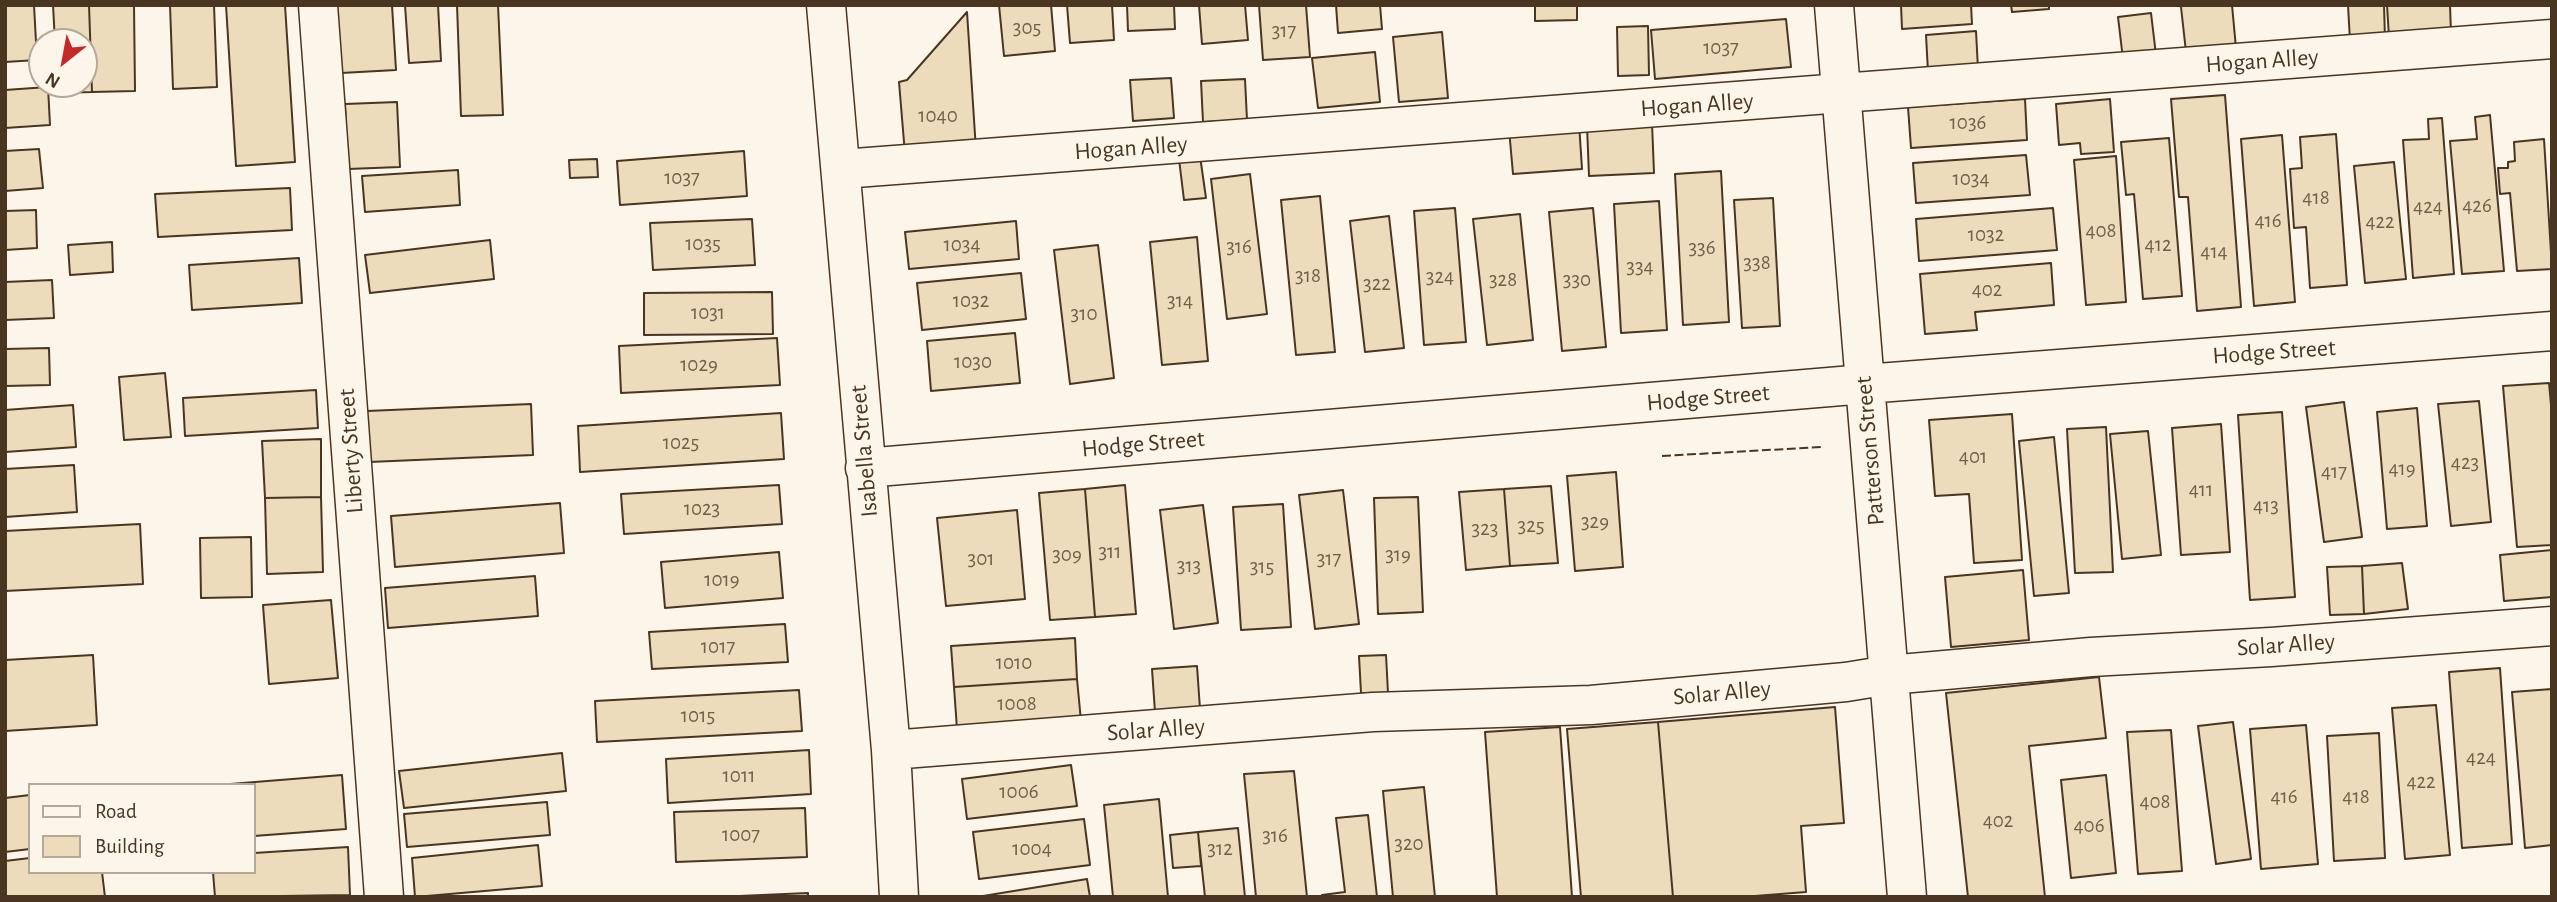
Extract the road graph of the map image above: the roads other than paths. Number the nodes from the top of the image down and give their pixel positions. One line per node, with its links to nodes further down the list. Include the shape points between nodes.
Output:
1 (318, 5): 13 (street, Liberty Street)
2 (826, 5): 6 (street, Isabella Street)
3 (1834, 5): 5 (street, Patterson Street)
4 (2552, 39): 5 (street, Hogan Alley)
5 (1841, 94): 6 (street, Hogan Alley); 8 (street, Patterson Street)
6 (842, 169): 9 (street, Isabella Street)
7 (2552, 331): 8 (street, Hodge Street)
8 (1865, 384): 9 (street, Hodge Street); 11 (street, Patterson Street)
9 (865, 468): 12 (street, Isabella Street)
10 (2552, 626): 11 (street, Solar Alley)
11 (1889, 675): 12 (street, Solar Alley, via 1591,705 1373,712); 15 (street, Patterson Street)
12 (891, 750): 14 (street, Isabella Street)
13 (384, 897)
14 (900, 897)
15 (1907, 897)

